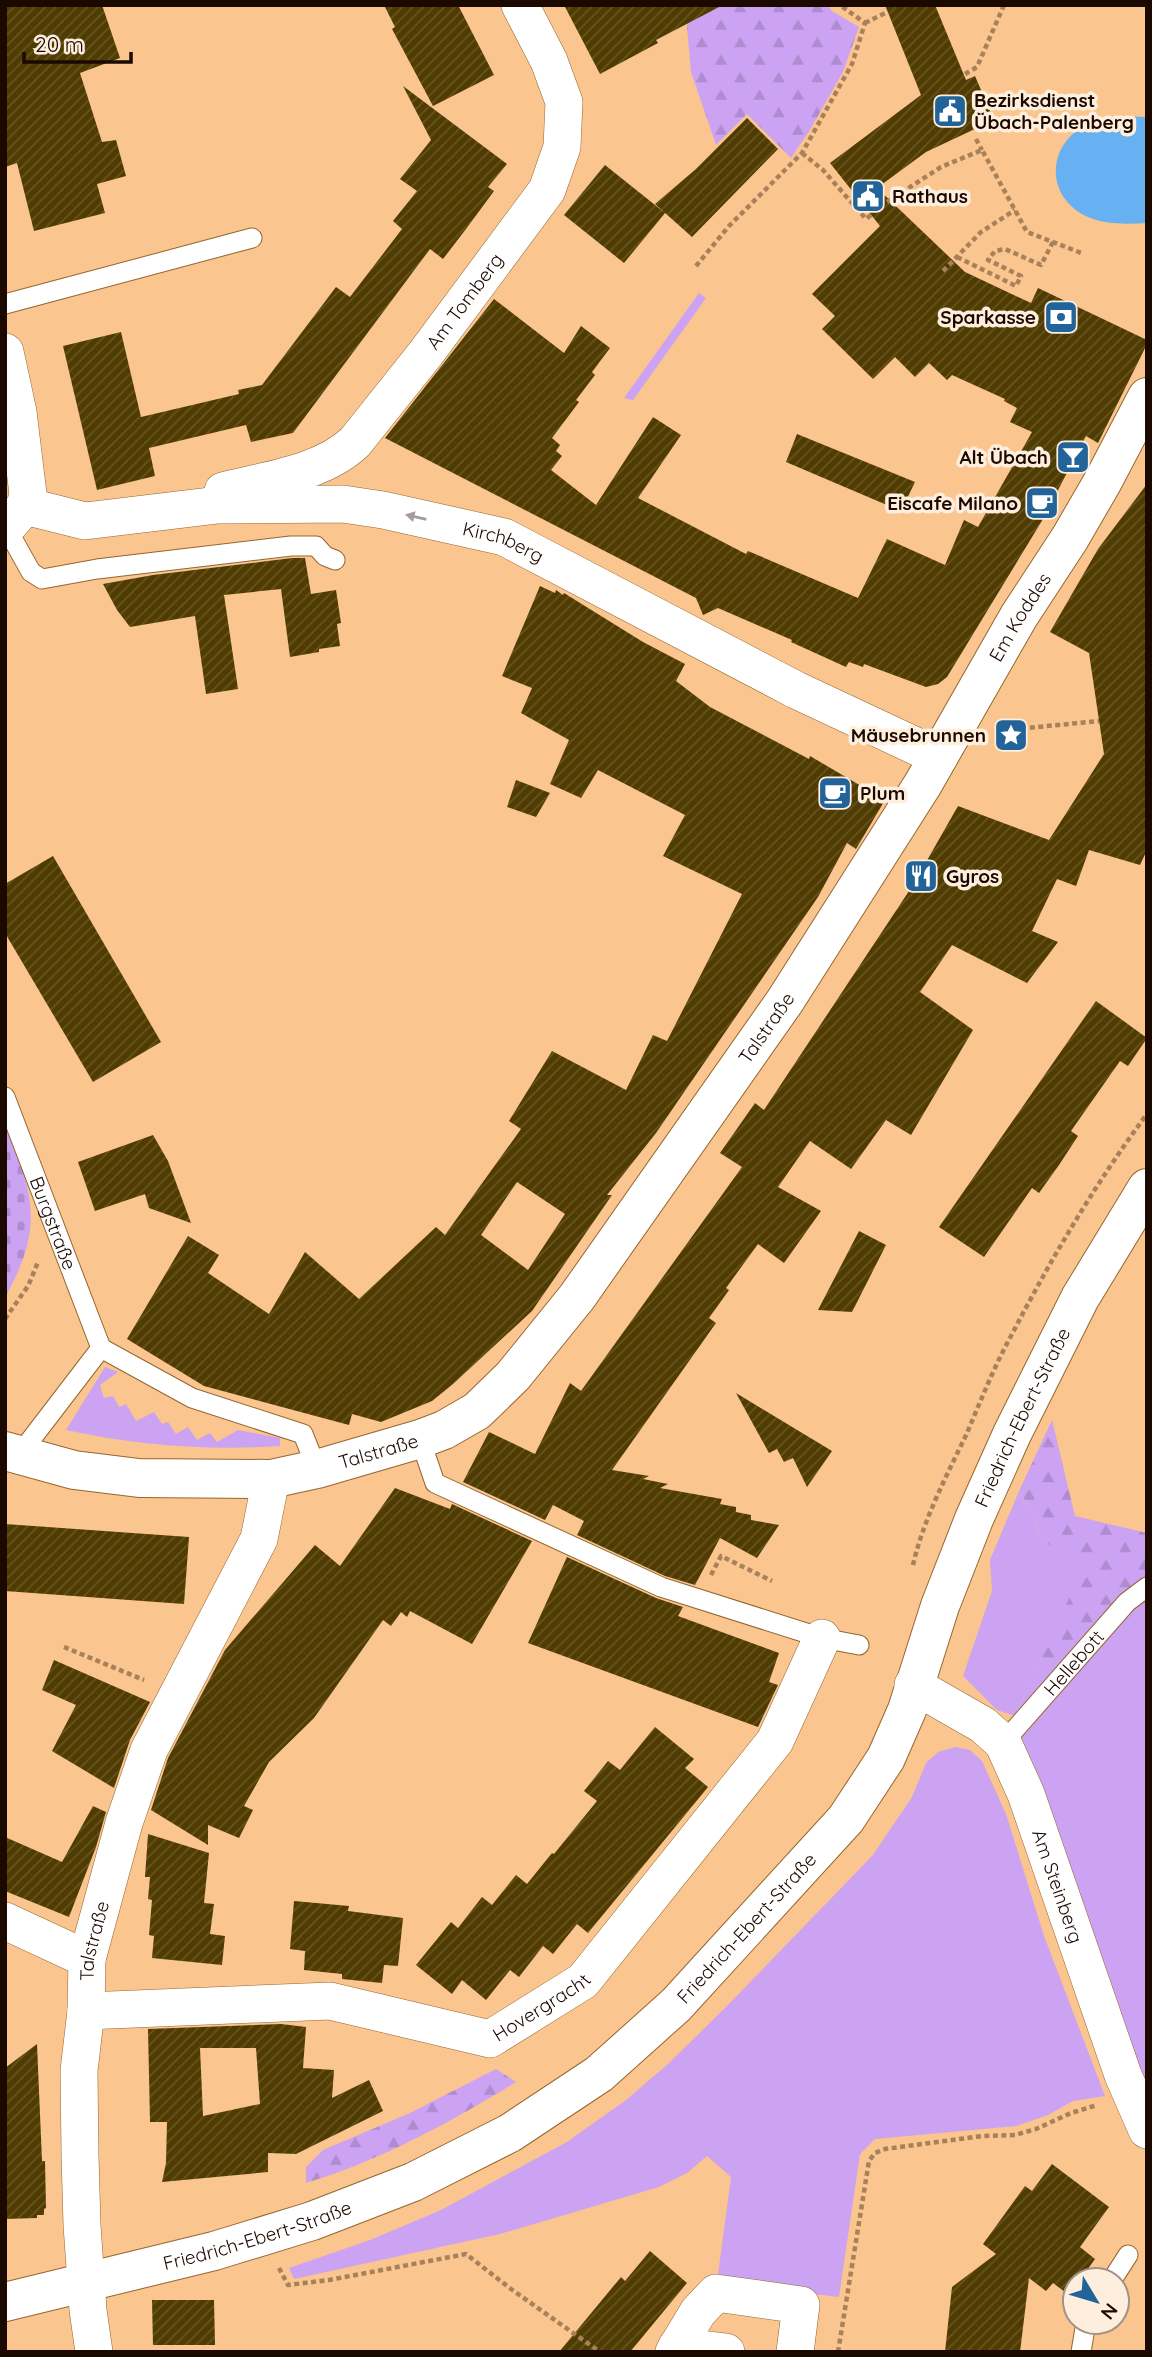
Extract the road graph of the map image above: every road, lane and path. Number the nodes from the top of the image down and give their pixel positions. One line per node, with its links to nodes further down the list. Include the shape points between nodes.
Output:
1 (520, 5): 22 (street, Am Tomberg, via 565,102 562,148 547,190 426,353 344,453 303,470 223,491)
2 (840, 5): 5 (path)
3 (1003, 5): 6 (path, via 977,67)
4 (885, 13): 5 (path)
5 (865, 23): 9 (path, via 852,64)
6 (965, 74)
7 (976, 139): 8 (path)
8 (982, 150): 10 (path, via 941,167); 11 (path)
9 (802, 153): 12 (path, via 866,219); 17 (path)
10 (887, 202)
11 (1015, 211): 14 (path, via 1027,232); 16 (path, via 981,232)
12 (871, 215)
13 (252, 238): 19 (lane)
14 (1053, 242): 15 (path); 16 (path, via 1041,265 1005,249 995,251 988,260 1021,276 1016,286)
15 (1084, 254)
16 (957, 257): 18 (path)
17 (696, 266)
18 (943, 271)
19 (5, 304)
20 (5, 352): 23 (street, via 28,484)
21 (1147, 397): 25 (street, Em Koddes, via 1070,538 1018,616)
22 (218, 505): 23 (street, Kirchberg, via 85,521); 27 (street, Kirchberg, one-way to 22, via 796,690 504,537 343,504)
23 (12, 522): 24 (lane, via 31,572 42,579 291,546 316,546)
24 (335, 560)
25 (962, 716): 26 (path, via 999,732); 27 (street, Em Koddes)
26 (1099, 721)
27 (939, 757): 33 (street, Talstraße, via 785,1001 577,1297 513,1376 477,1411)
28 (5, 1097): 30 (lane, Burgstraße)
29 (1147, 1188): 43 (street, Friedrich-Ebert-Straße, via 1080,1298 1012,1434 974,1519)
30 (48, 1205): 31 (path, via 38,1210 38,1262); 32 (lane, Burgstraße)
31 (5, 1319)
32 (101, 1348): 34 (lane); 35 (lane, via 192,1398 303,1434)
33 (420, 1439): 35 (street, Talstraße); 39 (lane, via 435,1483)
34 (12, 1453): 36 (street, via 74,1470 139,1478)
35 (317, 1469): 36 (street, Talstraße)
36 (271, 1479): 44 (street, Talstraße, via 259,1539)
37 (772, 1581): 39 (path, via 721,1556)
38 (1147, 1587): 45 (lane, Hellebott, via 1127,1602)
39 (698, 1600): 40 (lane)
40 (821, 1638): 41 (lane); 48 (street, Hovergracht, via 775,1741 583,1981 489,2039 330,2001)
41 (859, 1646)
42 (64, 1647): 44 (path)
43 (913, 1685): 45 (street, Am Steinberg, via 983,1725); 54 (street, Friedrich-Ebert-Straße, via 886,1758 846,1819 676,2005 599,2074 510,2133 413,2182 312,2221)
44 (177, 1694): 47 (street, Talstraße, via 149,1750 124,1823)
45 (1003, 1743): 50 (street, Am Steinberg, via 1026,1794 1123,2075)
46 (5, 1921): 47 (street)
47 (87, 1959): 48 (street, Talstraße)
48 (86, 2011): 54 (street, Talstraße, via 79,2071)
49 (1082, 2109): 61 (path, via 1015,2135 874,2153 862,2196)
50 (1147, 2130)
51 (1129, 2255): 52 (lane)
52 (1122, 2266)
53 (279, 2268): 58 (path, via 288,2285 466,2254)
54 (86, 2282): 55 (street, Friedrich-Ebert-Straße); 57 (street)
55 (5, 2302)
56 (675, 2349): 59 (street); 60 (street, via 716,2292 801,2305)
57 (94, 2352)
58 (600, 2352)
59 (726, 2352)
60 (795, 2352)
61 (838, 2352)

